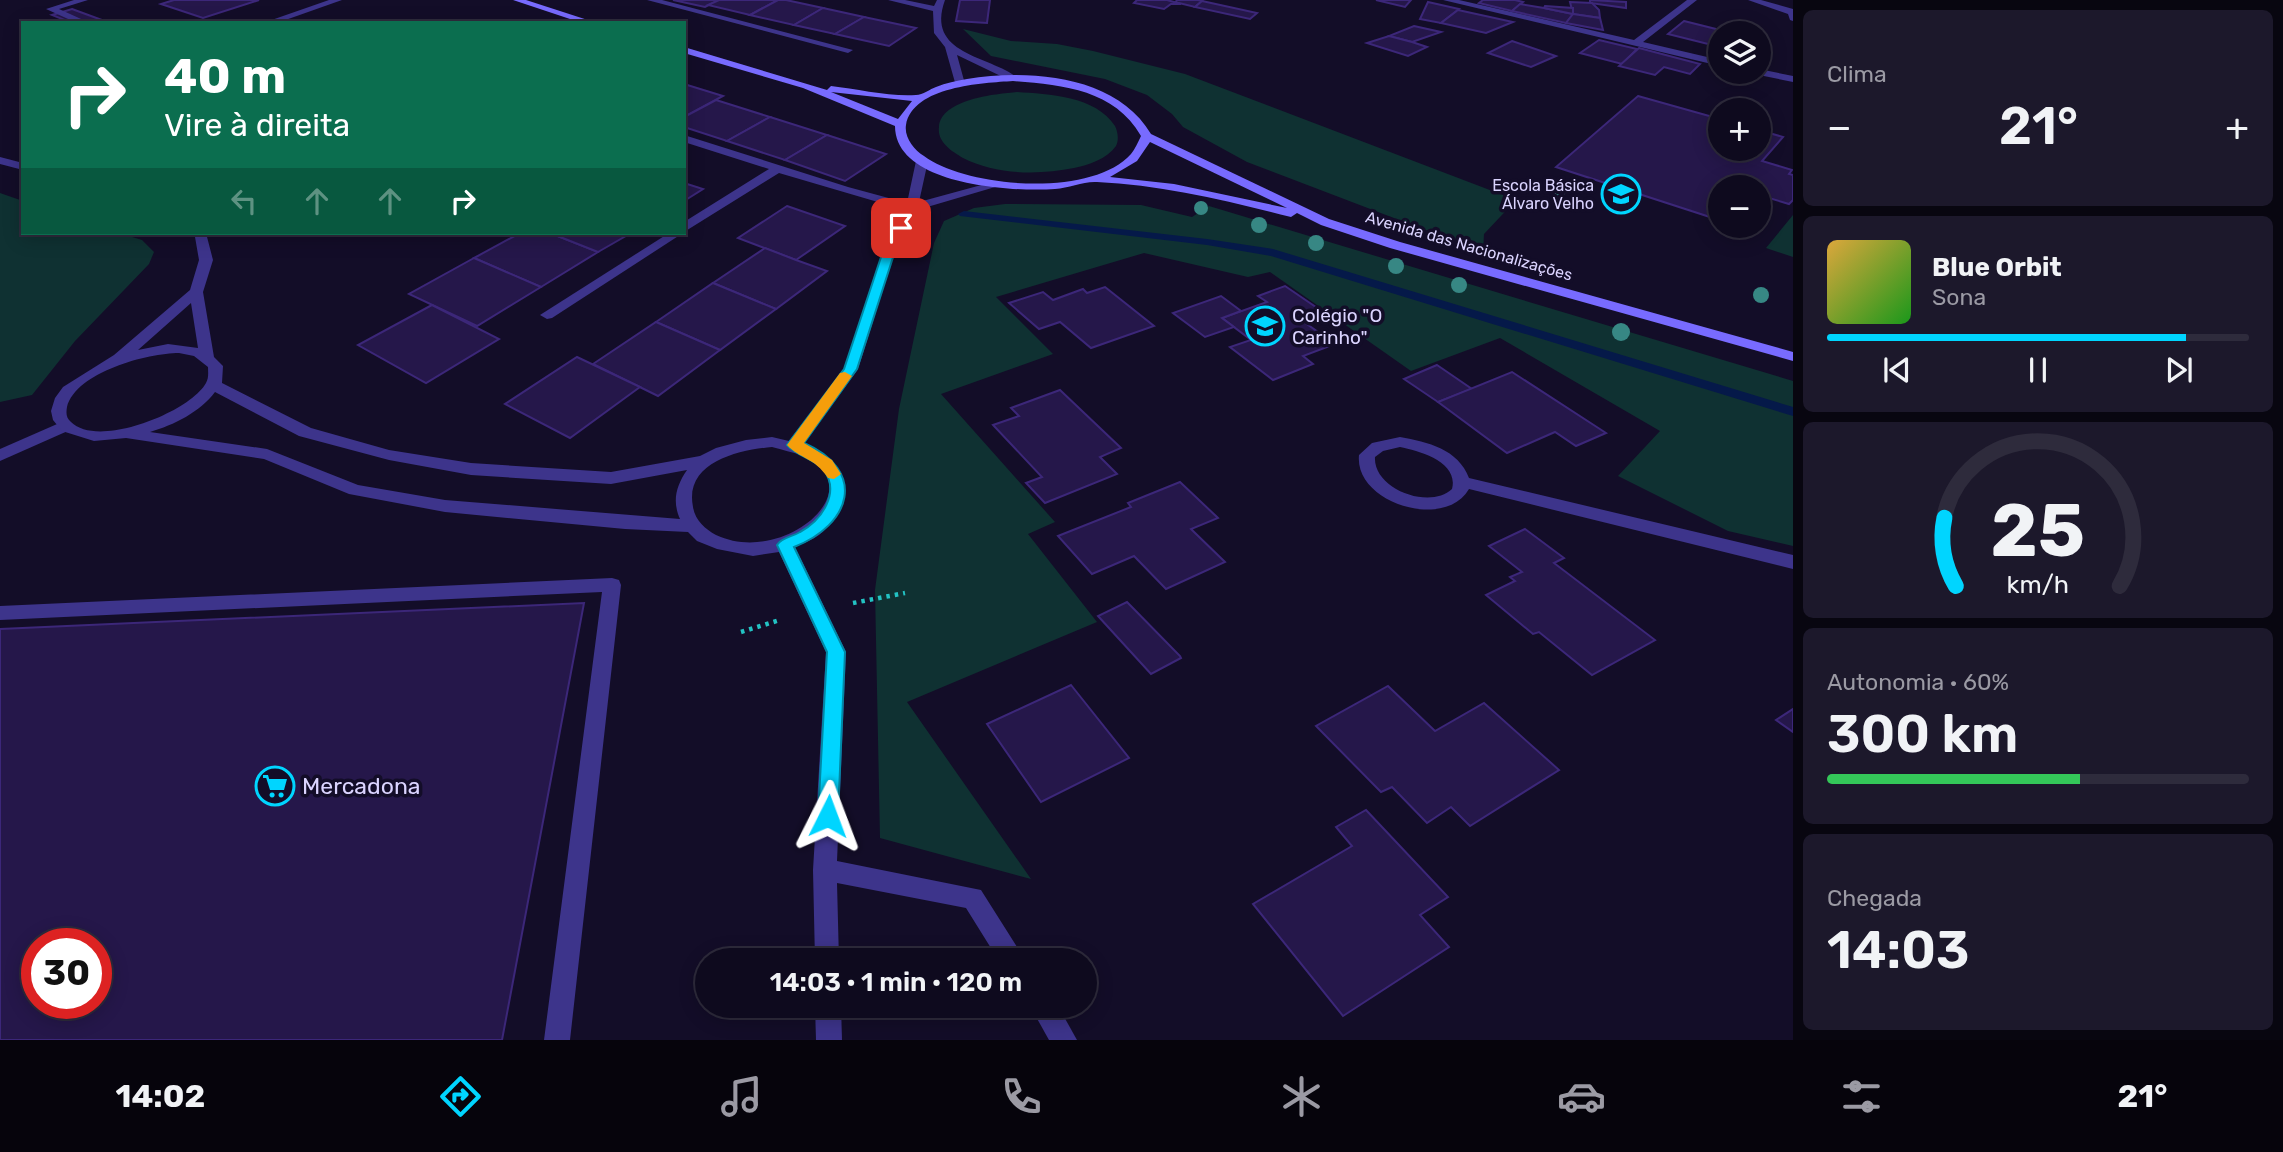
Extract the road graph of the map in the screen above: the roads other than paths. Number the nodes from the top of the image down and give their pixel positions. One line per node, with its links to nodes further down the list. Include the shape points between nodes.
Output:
1 (84, 0): 11 (street, via 50,9)
2 (338, 0): 12 (street)
3 (517, 0): 13 (street)
4 (651, 0): 16 (street)
5 (892, 0): 9 (street)
6 (1447, 0): 14 (street)
7 (1693, 0): 14 (street)
8 (1752, 0): 10 (street, via 1793,12)
9 (939, 4): 15 (street, via 940,36)
10 (1793, 19)
11 (81, 21)
12 (273, 21)
13 (586, 21)
14 (1635, 44): 18 (street)
15 (950, 46): 20 (street); 22 (street)
16 (848, 50)
17 (686, 51): 23 (street)
18 (1708, 60)
19 (1771, 75): 21 (street)
20 (1013, 78): 22 (street); 26 (street, via 1081,87 1109,98 1131,111)
21 (1793, 79)
22 (960, 84): 24 (street)
23 (807, 86): 24 (street); 25 (street)
24 (921, 99): 25 (street, via 907,110)
25 (900, 124): 29 (street, via 904,143)
26 (1147, 136): 32 (street, via 1135,158); 35 (street, Avenida das Nacionalizações)
27 (686, 139): 31 (street)
28 (0, 160): 30 (street)
29 (922, 161): 33 (street, via 954,176); 34 (street)
30 (21, 166)
31 (777, 169): 34 (street); 36 (street)
32 (1095, 179): 33 (street, via 1053,186); 35 (street, via 1185,188)
33 (996, 185): 34 (street)
34 (912, 208): 47 (street, via 890,248 850,369)
35 (1325, 222): 42 (street, Avenida das Nacionalizações)
36 (686, 227)
37 (201, 235): 39 (street, via 206,260)
38 (674, 235): 40 (street)
39 (196, 292): 41 (street); 43 (street)
40 (547, 315)
41 (207, 356): 43 (street, via 167,349); 44 (street, via 215,364)
42 (1793, 357)
43 (116, 361): 45 (street, via 67,393 59,405 58,416)
44 (214, 385): 46 (street, via 173,419); 49 (street, via 305,432 389,455 471,469 611,478)
45 (64, 426): 46 (street, via 101,437); 48 (street)
46 (129, 434): 51 (street, via 267,454 355,490 445,506)
47 (795, 445): 49 (street, via 748,444); 52 (street, via 827,464 836,477 838,492 823,523)
48 (0, 456)
49 (705, 461): 51 (street, via 690,475 682,492 682,510)
50 (1462, 482): 50 (street, via 1452,463 1422,446 1385,443 1366,459 1374,483 1410,502 1450,500 1459,493); 53 (street)
51 (691, 526): 52 (street, via 708,540 732,548)
52 (785, 545): 55 (street, via 836,652)
53 (1793, 562)
54 (0, 613): 60 (street, via 612,585)
55 (825, 870): 56 (street); 57 (street, via 973,898)
56 (827, 948)
57 (1006, 948)
58 (828, 1018): 61 (street)
59 (1050, 1018): 62 (street)
60 (557, 1040)
61 (829, 1040)
62 (1064, 1040)

